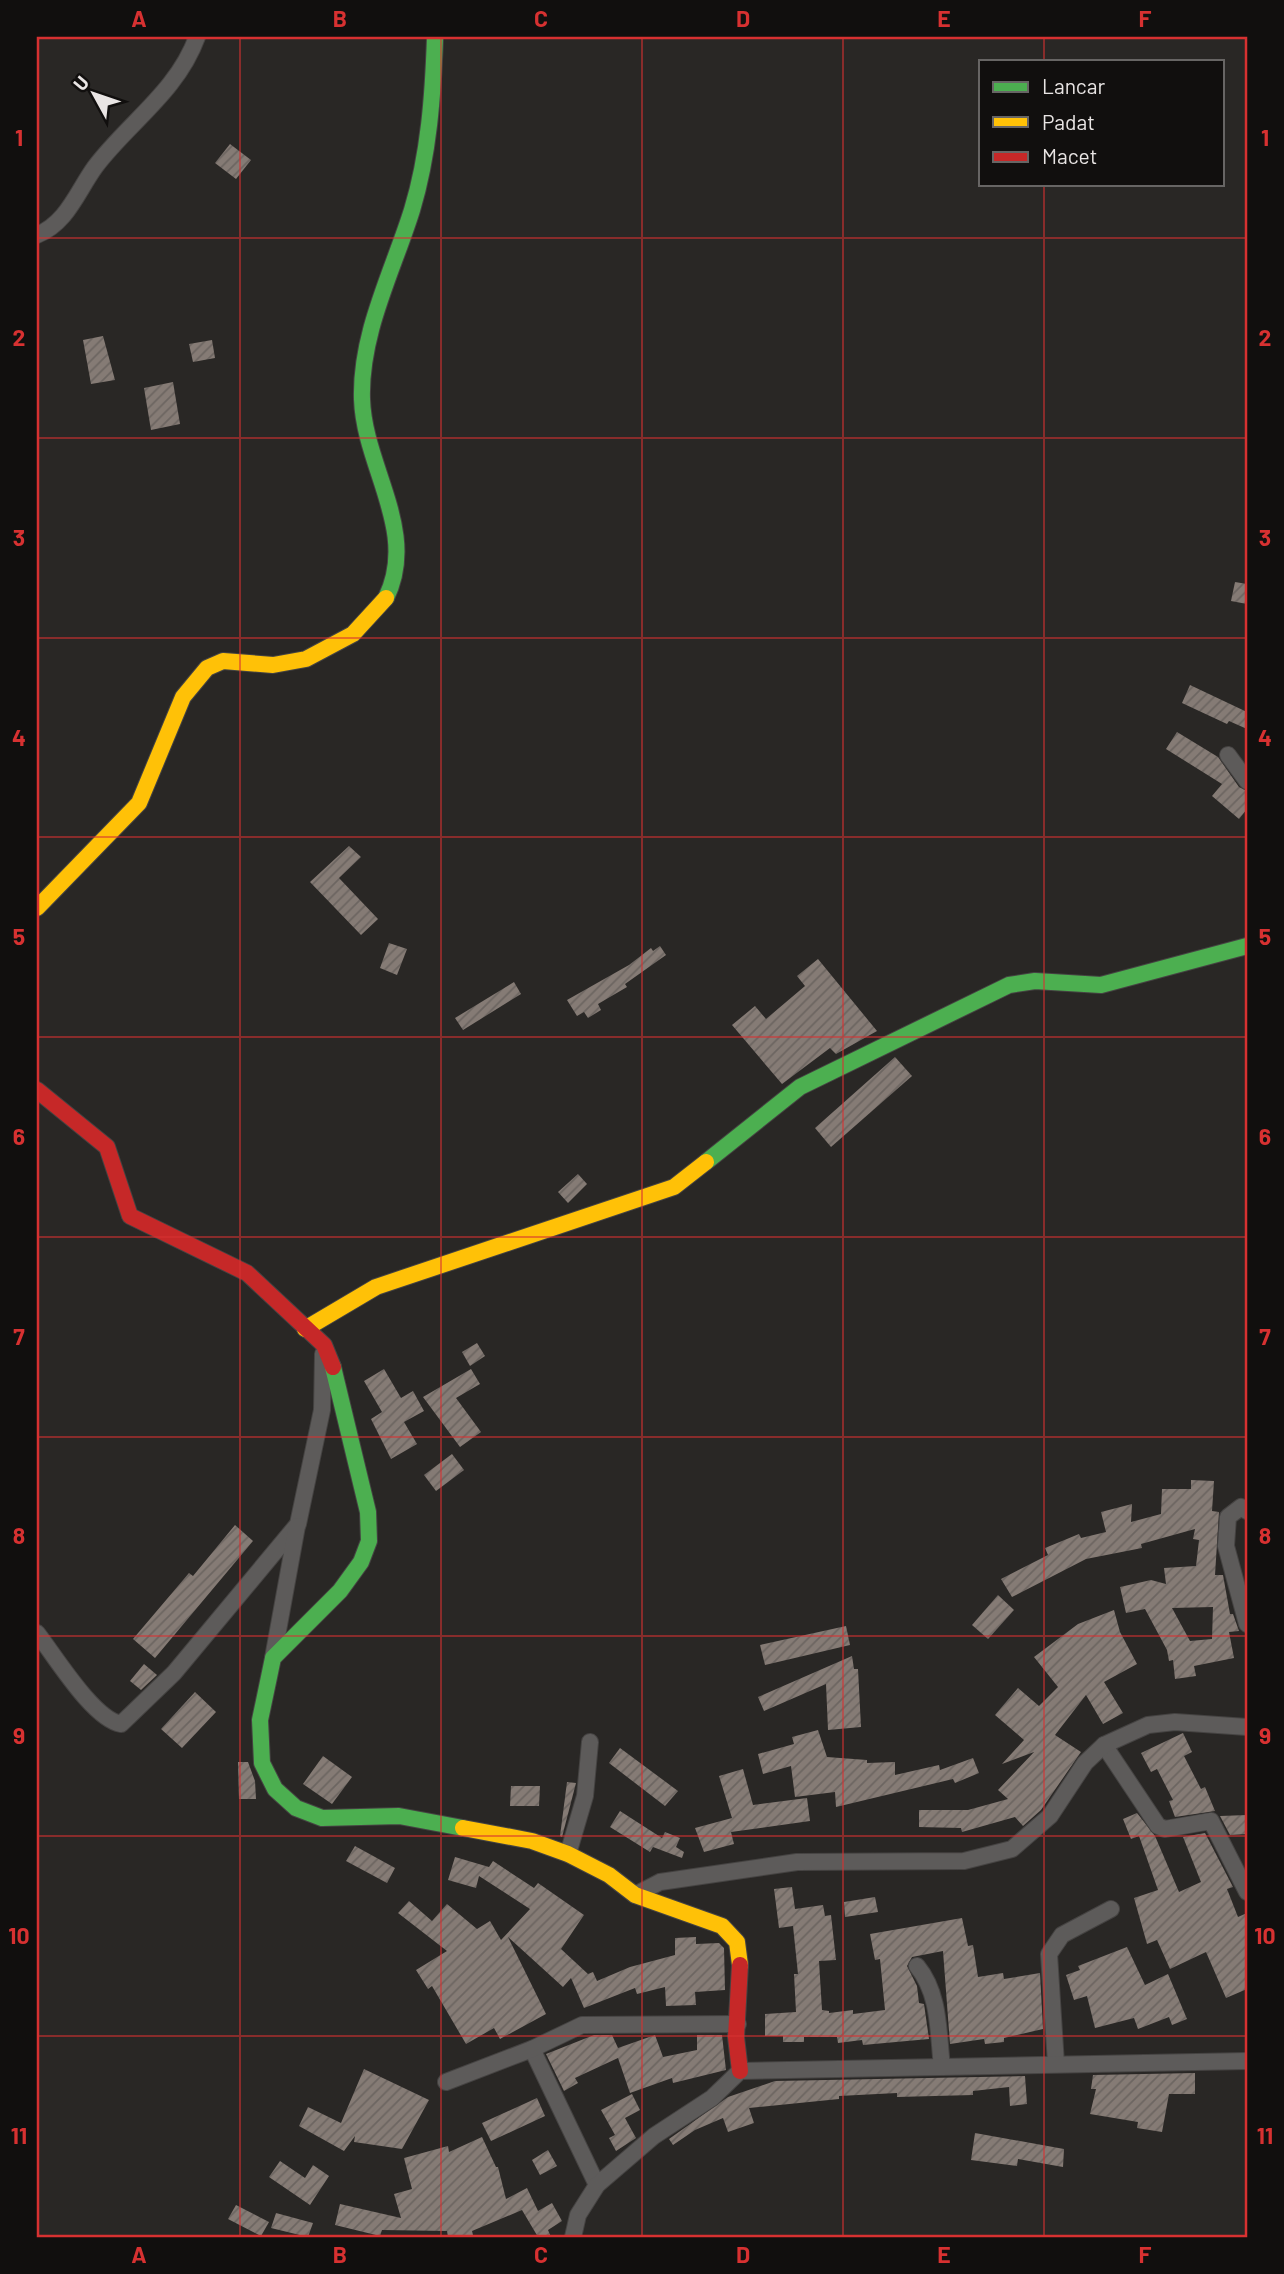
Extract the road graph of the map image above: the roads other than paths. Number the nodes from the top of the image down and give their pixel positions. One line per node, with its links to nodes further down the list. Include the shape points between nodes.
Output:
1 (197, 37): 3 (street, via 148,112 96,167 59,221)
2 (435, 37): 6 (street, via 419,182 380,297 365,358 362,400 393,523 397,577 387,598 364,625 340,642 296,662 271,665 228,659 198,677 185,694 152,783 139,803)
3 (37, 235)
4 (1228, 755): 5 (street)
5 (1247, 781)
6 (37, 908)
7 (1247, 946): 9 (street, via 1101,985 1035,981 1009,985 800,1087 674,1186 376,1287)
8 (37, 1090): 9 (street, via 107,1147 130,1216 247,1273)
9 (306, 1329): 10 (street)
10 (324, 1345): 12 (street, via 322,1410); 15 (street, via 371,1535 351,1576)
11 (1247, 1511): 13 (street, via 1241,1507 1228,1517 1226,1546)
12 (298, 1524): 14 (street, via 174,1673 121,1724 93,1705); 15 (street)
13 (1247, 1624)
14 (37, 1633)
15 (273, 1658): 19 (street, via 260,1720 262,1763 275,1789 296,1808 322,1818 399,1816 475,1828)
16 (1247, 1726): 18 (street, via 1148,1725)
17 (590, 1742): 19 (street, via 585,1797)
18 (1104, 1745): 20 (street, via 1158,1826 1165,1829 1210,1821); 21 (street, via 1084,1763 1050,1816 1012,1849 964,1861 797,1862 660,1882)
19 (568, 1854): 21 (street)
20 (1247, 1892)
21 (635, 1895): 24 (street, via 722,1926 732,1934 740,1967)
22 (1111, 1909): 27 (street, via 1062,1936 1049,1954)
23 (918, 1966): 28 (street, via 934,1997)
24 (737, 2024): 25 (street, via 582,2025); 29 (street)
25 (532, 2049): 30 (street); 31 (street)
26 (1247, 2061): 27 (street)
27 (1056, 2064): 28 (street)
28 (942, 2067): 29 (street)
29 (740, 2071): 31 (street, via 712,2098 654,2136)
30 (446, 2082)
31 (597, 2185): 32 (street, via 581,2208)
32 (573, 2237)

